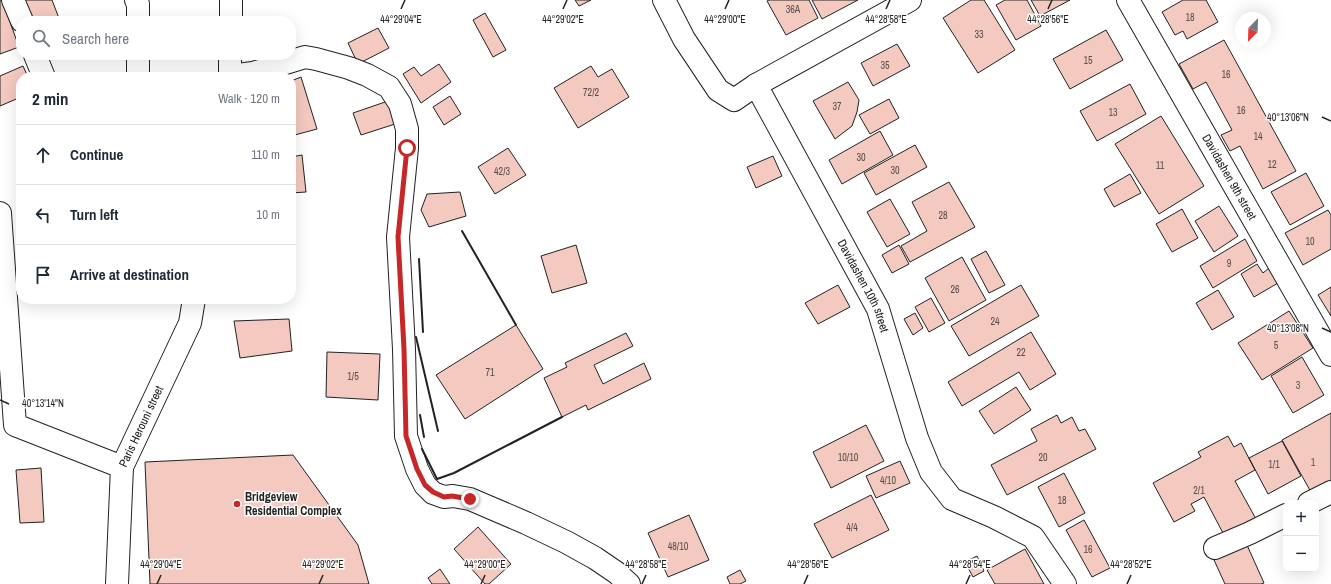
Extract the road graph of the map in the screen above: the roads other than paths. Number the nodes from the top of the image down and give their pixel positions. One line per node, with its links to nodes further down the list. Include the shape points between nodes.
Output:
1 (14, 0): 7 (street)
2 (136, 0): 8 (street)
3 (231, 0): 9 (street)
4 (664, 0): 19 (street, via 684,39 718,90 734,100)
5 (910, 0): 19 (street)
6 (1128, 0): 22 (street, Davidashen 9th street)
7 (20, 16)
8 (138, 16)
9 (231, 16)
10 (37, 60): 15 (street)
11 (138, 60): 16 (street)
12 (295, 60): 18 (street)
13 (296, 60): 29 (street, via 305,57 316,59 367,75 389,87 400,104 407,129 398,237 406,436 425,485 444,497 470,499 566,542 595,558)
14 (230, 69): 17 (street)
15 (42, 72)
16 (138, 72)
17 (247, 72)
18 (256, 72)
19 (756, 85): 30 (street, Davidashen 10th street, via 878,309 917,438 931,472 952,499 1033,537)
20 (0, 214): 23 (street, via 15,425)
21 (193, 304): 23 (street, Paris Herouni street, via 190,323)
22 (1331, 355)
23 (122, 468): 28 (street, Paris Herouni street)
24 (1331, 492): 25 (street)
25 (1315, 500)
26 (1283, 516): 27 (street)
27 (1215, 548)
28 (117, 584)
29 (629, 584)
30 (1065, 584)

